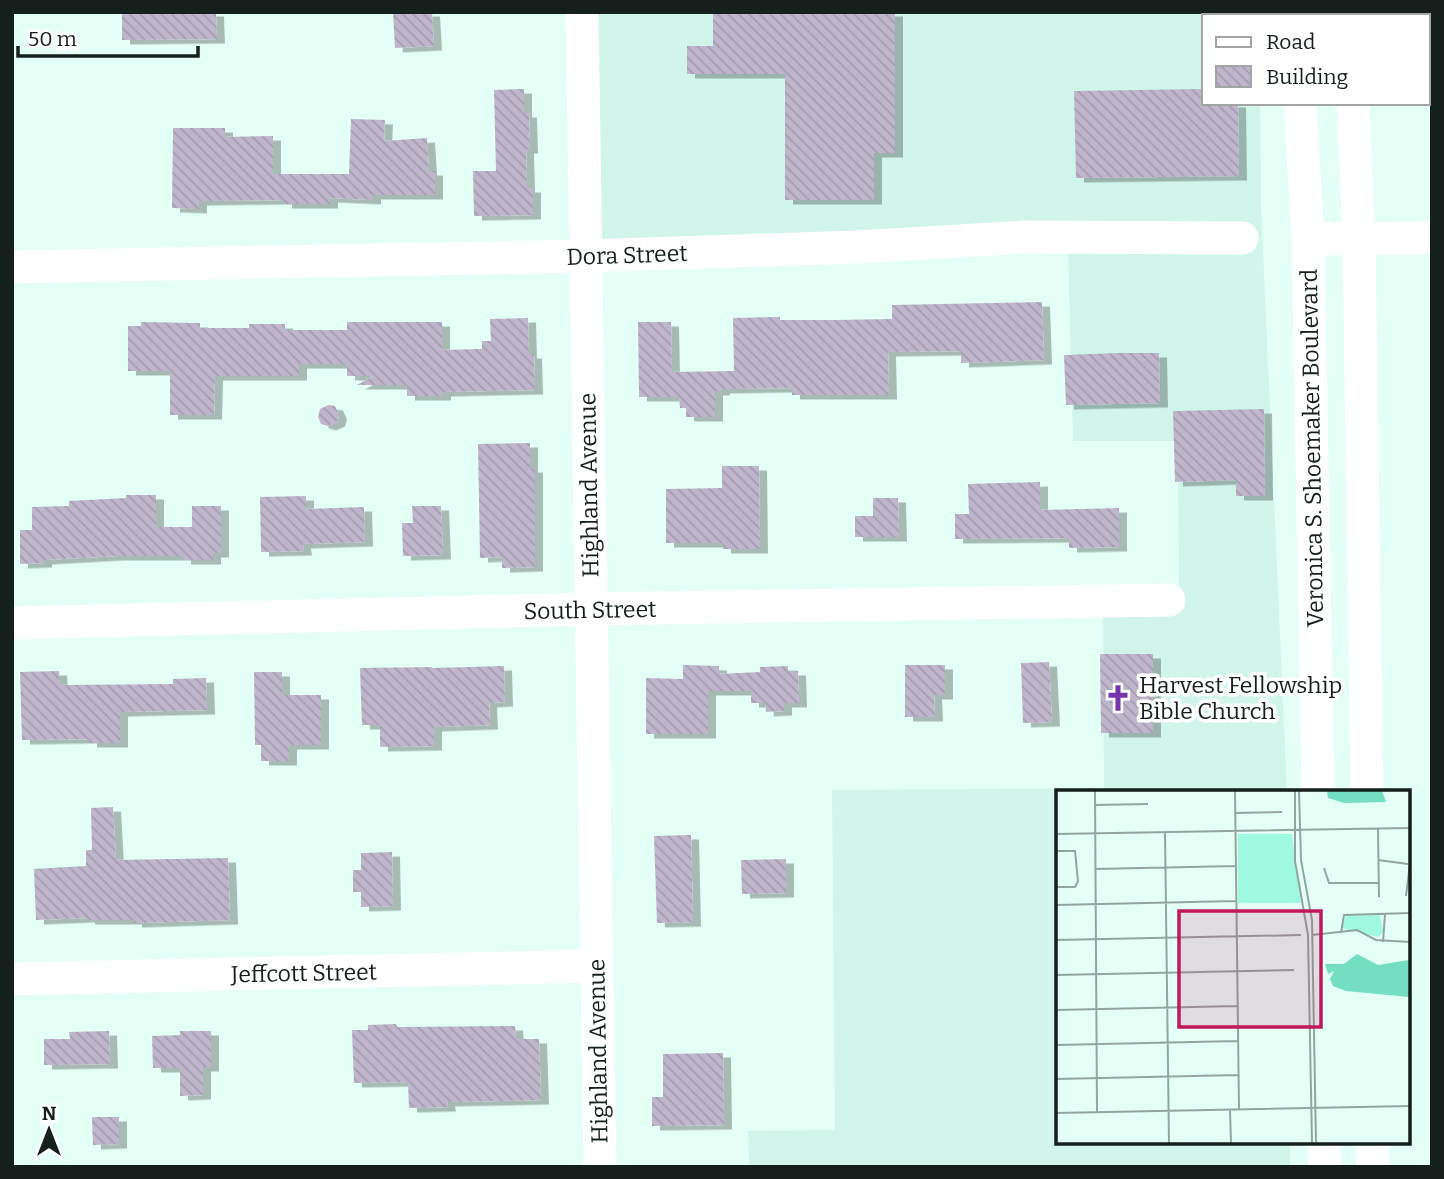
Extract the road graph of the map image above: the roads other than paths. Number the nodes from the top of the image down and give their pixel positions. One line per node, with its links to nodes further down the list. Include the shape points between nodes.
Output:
1 (582, 12): 8 (street, Highland Avenue)
2 (1300, 105): 6 (street, Veronica S. Shoemaker Boulevard)
3 (1353, 105): 7 (street)
4 (1432, 238): 7 (street)
5 (1242, 239): 8 (street, Dora Street, via 1025,237)
6 (1308, 239): 7 (street); 13 (street, Veronica S. Shoemaker Boulevard)
7 (1359, 239): 14 (street)
8 (585, 256): 9 (street, Dora Street); 11 (street, Highland Avenue)
9 (12, 267)
10 (1169, 600): 11 (street, South Street)
11 (591, 610): 12 (street, South Street); 15 (street, Highland Avenue)
12 (12, 623)
13 (1318, 790)
14 (1367, 790)
15 (596, 966): 16 (street, Jeffcott Street); 19 (street, Highland Avenue)
16 (12, 979)
17 (1324, 1144): 20 (street)
18 (1373, 1144): 21 (street)
19 (600, 1167)
20 (1325, 1167)
21 (1373, 1167)

